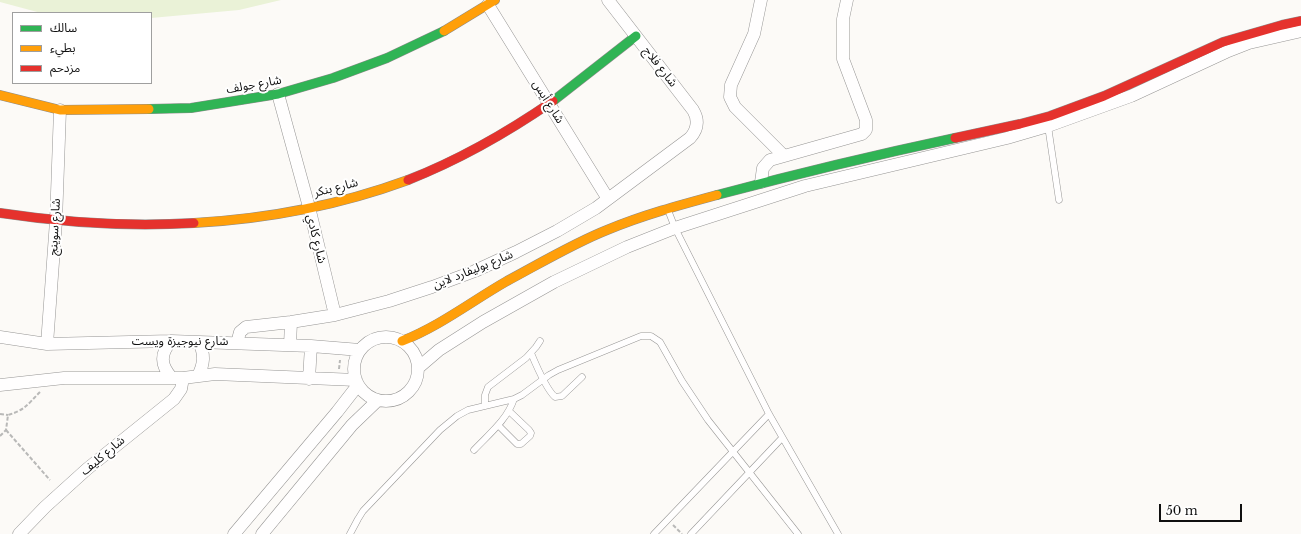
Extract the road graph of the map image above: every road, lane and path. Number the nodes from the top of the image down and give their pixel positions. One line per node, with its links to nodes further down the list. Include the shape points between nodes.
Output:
1 (608, 0): 7 (street, شارع فلاج)
2 (761, 0): 14 (street, via 754,34 731,85 730,97 735,107)
3 (847, 0): 14 (street, via 843,19 843,59 866,120 866,130 862,134)
4 (492, 2): 8 (street, شارع جولف, via 439,34 387,58 333,78); 10 (street, شارع أيس)
5 (1301, 21): 15 (street, via 1223,42 1104,96 1050,116)
6 (1301, 31): 12 (street, via 1249,43 1202,62 1132,96)
7 (636, 36): 10 (street, شارع بنكر); 13 (street, شارع فلاج, via 696,115 696,128)
8 (278, 94): 11 (street, شارع جولف, via 191,108); 18 (street, شارع كادي)
9 (0, 95): 11 (street, شارع جولف)
10 (549, 103): 16 (street, شارع أيس); 18 (street, شارع بنكر, via 504,133 407,180 355,197)
11 (60, 110): 21 (street, شارع سوينج)
12 (1048, 126): 17 (lane); 22 (street, via 805,186)
13 (690, 138): 16 (street, شارع بوليفارد لاين)
14 (784, 156): 15 (street, via 770,160 766,164)
15 (761, 182): 19 (street)
16 (608, 199): 23 (street, شارع بوليفارد لاين, via 557,231 475,271 388,301)
17 (1059, 200)
18 (308, 207): 21 (street, شارع بنكر, via 240,219 176,225 112,225); 23 (street, شارع كادي)
19 (667, 208): 22 (lane); 24 (street, via 606,230 573,246 506,282)
20 (0, 213): 21 (street, شارع بنكر)
21 (56, 221): 33 (street, شارع سوينج)
22 (675, 228): 31 (street, via 627,246 554,282); 52 (lane)
23 (334, 315): 25 (street, شارع بوليفارد لاين)
24 (448, 318): 28 (street); 31 (street, via 449,334)
25 (291, 322): 32 (street, شارع بوليفارد لاين, via 246,327 240,332); 34 (street)
26 (0, 337): 33 (street, شارع نيوجيزة ويست)
27 (171, 341): 30 (street, شارع نيوجيزة ويست); 33 (street, شارع نيوجيزة ويست); 41 (street, via 163,356 163,364 166,372)
28 (402, 341): 36 (street, via 387,337 379,338 372,340); 38 (street, via 416,357)
29 (540, 341): 37 (lane)
30 (199, 342): 32 (street, شارع نيوجيزة ويست); 39 (street, via 204,359)
31 (453, 342): 38 (street)
32 (237, 343): 34 (street, شارع نيوجيزة ويست)
33 (47, 344)
34 (290, 345): 35 (street, شارع نيوجيزة ويست)
35 (310, 346): 36 (street, شارع نيوجيزة ويست); 42 (street)
36 (360, 350): 44 (street, via 354,368)
37 (531, 353): 43 (lane); 49 (lane, via 488,387)
38 (418, 368): 48 (street, via 415,382 406,394 393,400)
39 (198, 376): 41 (street); 42 (street, via 223,374)
40 (582, 377): 43 (lane, via 558,397 554,396)
41 (178, 378): 45 (street, via 64,378); 63 (street, شارع كليف, via 181,389 174,400 87,469)
42 (309, 378): 44 (street)
43 (544, 379): 47 (lane); 59 (lane, via 558,370 641,336 651,336 660,342 694,401)
44 (357, 382): 48 (street, via 363,392); 64 (street, via 337,412)
45 (0, 385)
46 (42, 390): 53 (path, via 26,407)
47 (514, 399): 49 (lane); 50 (lane)
48 (378, 400): 65 (street, via 352,425)
49 (485, 406): 66 (lane, via 468,410 448,422 363,511)
50 (509, 411): 54 (lane); 54 (lane, via 529,430 530,436 521,444 517,444)
51 (0, 414): 53 (path)
52 (769, 414): 57 (lane); 59 (lane)
53 (8, 415): 55 (path)
54 (498, 425): 58 (lane)
55 (6, 430): 56 (path); 61 (path)
56 (0, 436)
57 (782, 438): 60 (lane); 71 (lane)
58 (474, 450)
59 (733, 451): 60 (lane); 62 (lane)
60 (750, 472): 69 (lane); 70 (lane)
61 (50, 480)
62 (668, 520): 67 (lane); 68 (path)
63 (19, 534)
64 (234, 534)
65 (262, 534)
66 (350, 534)
67 (654, 534)
68 (682, 534)
69 (691, 534)
70 (798, 534)
71 (838, 534)

